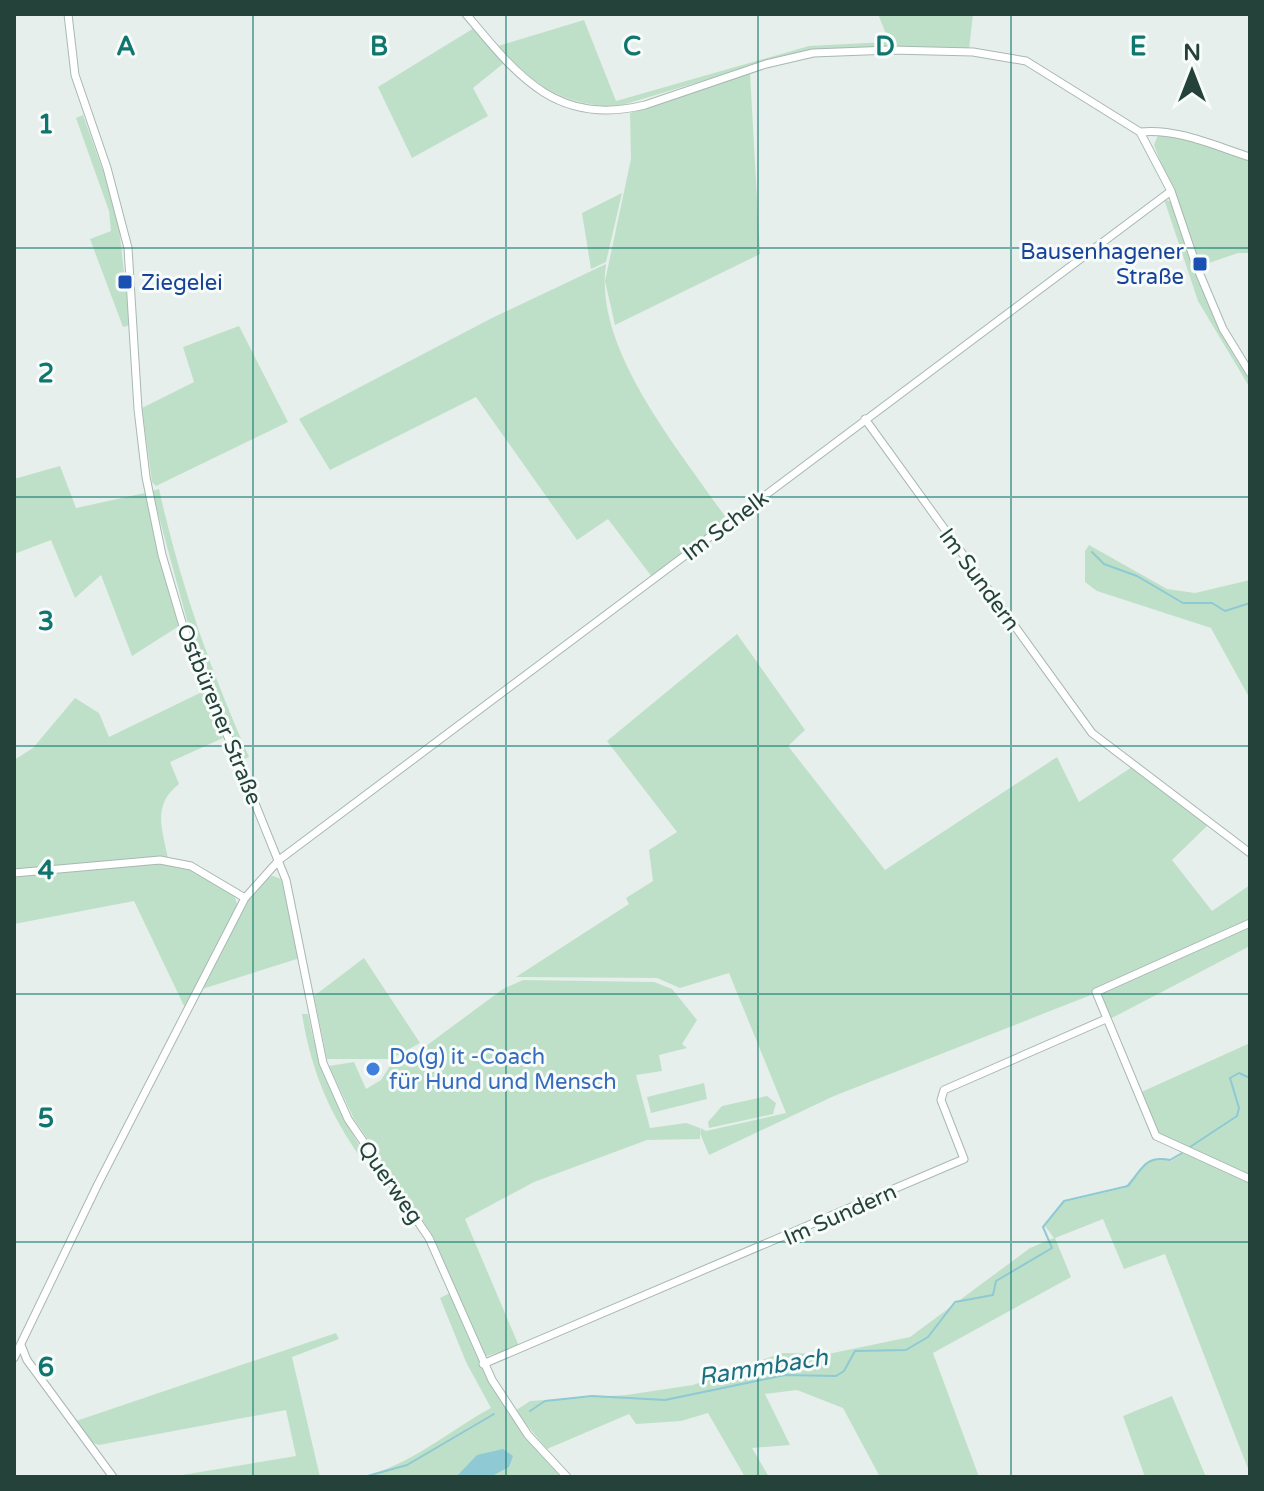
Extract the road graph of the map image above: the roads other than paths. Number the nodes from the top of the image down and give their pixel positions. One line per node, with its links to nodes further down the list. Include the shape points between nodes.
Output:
1 (68, 14): 9 (street, Ostbürener Straße, via 75,75 116,195 128,248 138,409 162,555 183,626)
2 (466, 14): 3 (street, via 526,82 554,98 594,109 645,105 813,53 959,52 1026,61)
3 (1140, 132): 4 (street, via 1180,135); 5 (street)
4 (1250, 157)
5 (1171, 191): 6 (street, via 1223,329); 7 (street, Im Schelk)
6 (1250, 373)
7 (865, 419): 8 (street, Im Sundern, via 1092,733); 9 (street, Im Schelk)
8 (1250, 853)
9 (279, 860): 11 (street); 17 (street, Querweg, via 297,918 318,1046 335,1095 429,1238)
10 (14, 873): 11 (street, via 160,860 191,866)
11 (245, 898): 15 (street)
12 (1250, 923): 13 (street, via 1101,987 1096,992)
13 (1106, 1019): 14 (street, via 1156,1136); 17 (street, Im Sundern, via 944,1090 941,1100 964,1159)
14 (1250, 1179)
15 (21, 1345): 16 (street); 18 (street)
16 (14, 1358)
17 (483, 1364): 19 (street, Querweg, via 528,1435)
18 (113, 1477)
19 (567, 1477)

